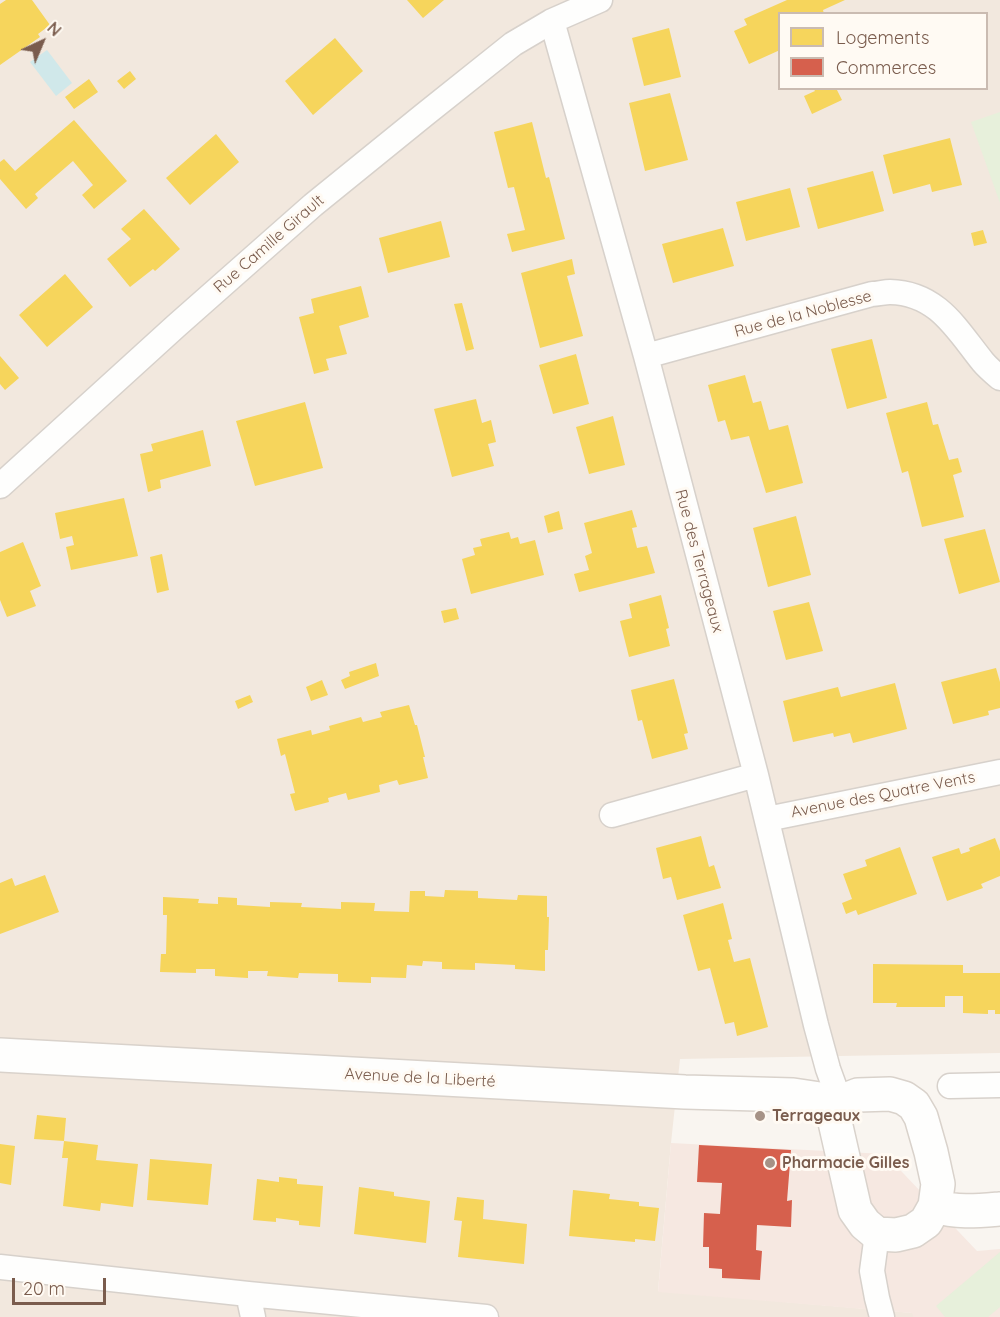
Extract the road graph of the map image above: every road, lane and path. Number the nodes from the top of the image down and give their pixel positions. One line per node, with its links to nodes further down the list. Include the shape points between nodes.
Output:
1 (589, 2): 2 (street, Rue Camille Girault)
2 (552, 21): 3 (street, Rue des Terrageaux); 5 (street, Rue Camille Girault, via 513,44 313,205)
3 (645, 356): 4 (street, Rue de la Noblesse, via 890,292 925,301 941,311); 7 (street, Rue des Terrageaux)
4 (1000, 378)
5 (0, 486)
6 (1000, 772): 9 (street, Avenue des Quatre Vents)
7 (756, 775): 8 (street); 9 (street, Rue des Terrageaux)
8 (612, 815)
9 (767, 819): 13 (street, Rue des Terrageaux, via 816,1025)
10 (0, 1055): 13 (street, Avenue de la Liberté, via 794,1095)
11 (1000, 1085): 12 (street)
12 (950, 1086)
13 (840, 1102): 14 (street, via 858,1095 890,1094 914,1105 921,1117 936,1174); 16 (street, via 835,1122 855,1210)
14 (935, 1206): 15 (street, via 964,1212); 16 (street, via 926,1222 913,1231)
15 (1000, 1209)
16 (877, 1234): 20 (street, via 872,1271)
17 (0, 1267): 18 (street)
18 (251, 1306): 19 (street)
19 (486, 1317)
20 (882, 1317)

